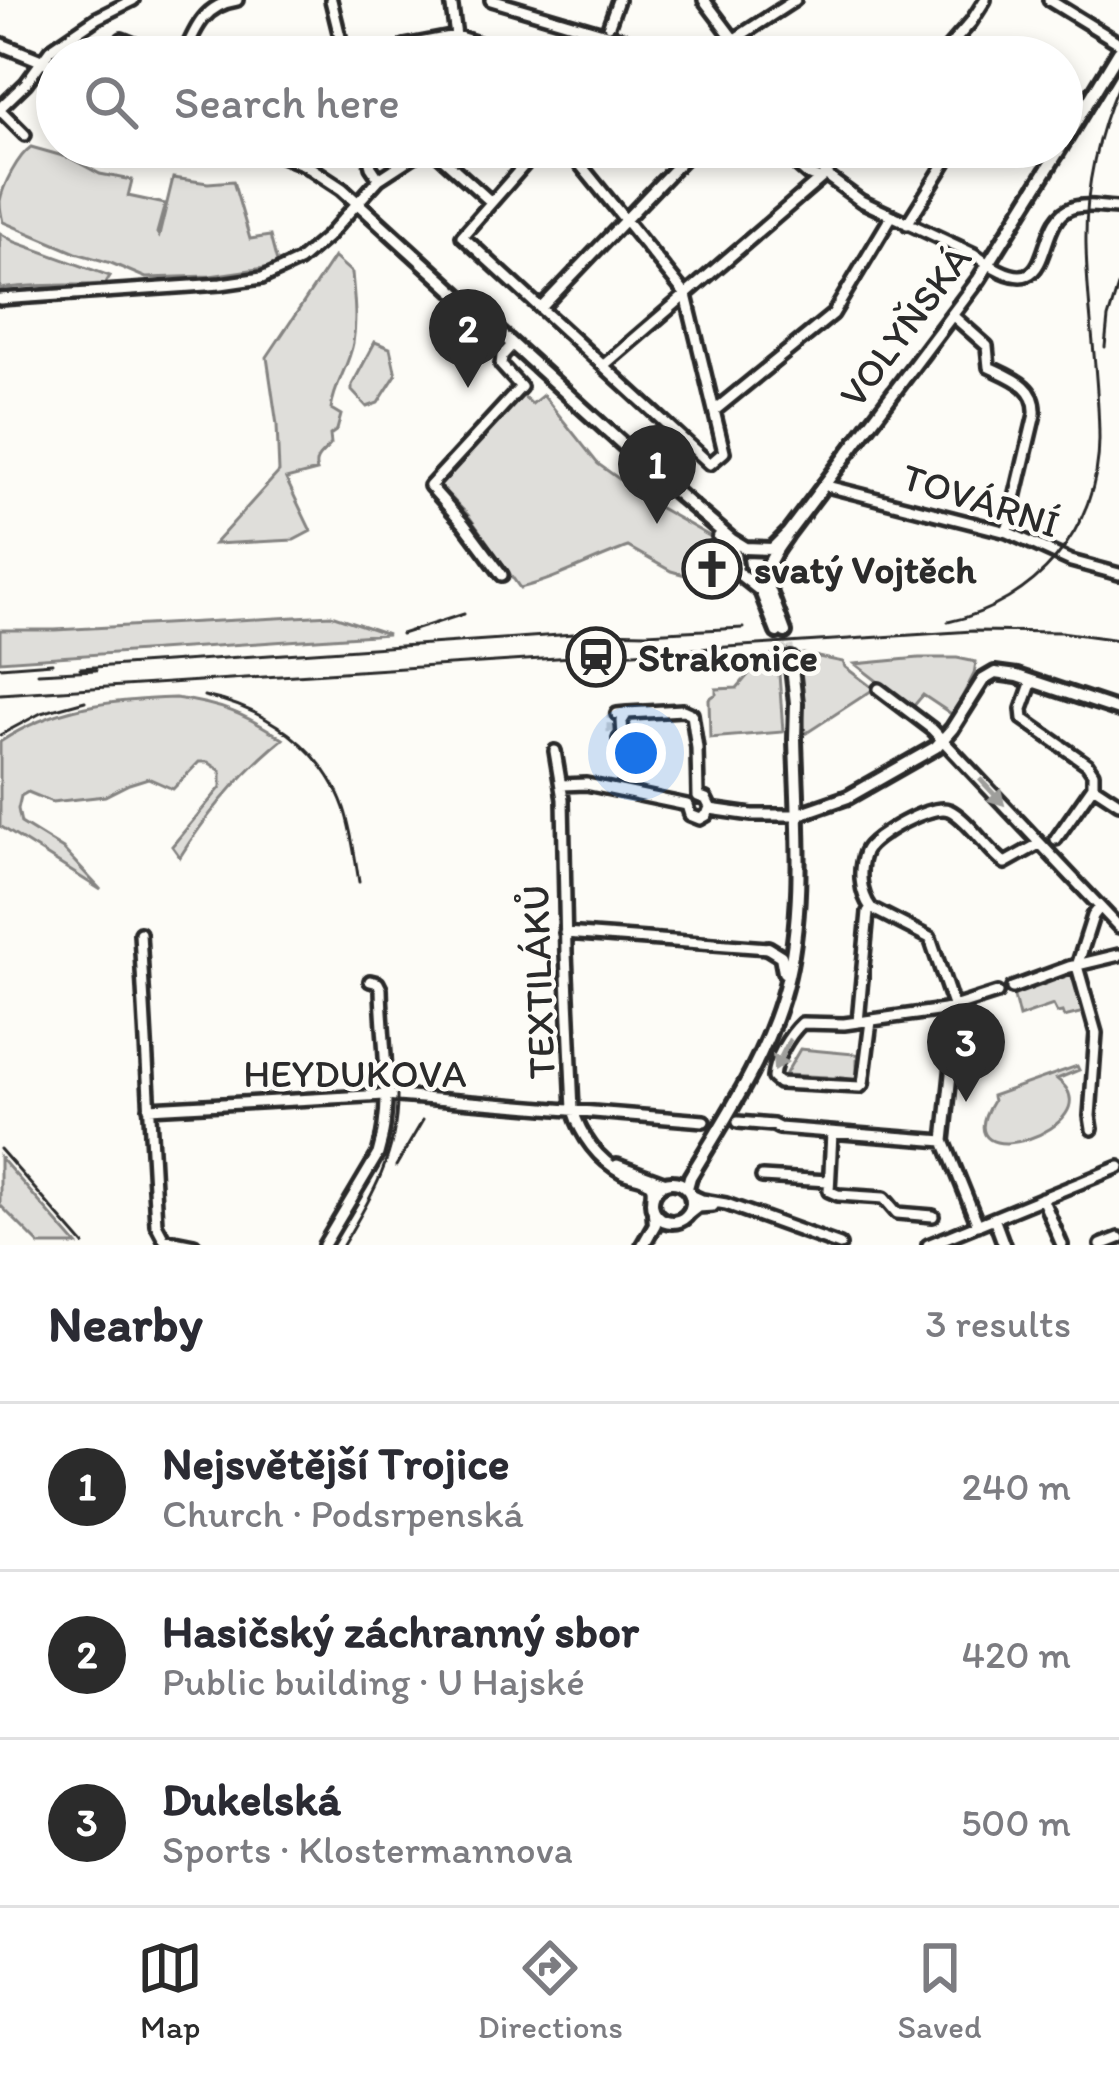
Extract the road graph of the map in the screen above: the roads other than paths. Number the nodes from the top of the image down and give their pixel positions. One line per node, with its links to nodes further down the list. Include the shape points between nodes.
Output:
1 (133, 0): 12 (street)
2 (237, 0): 13 (street, via 216,6)
3 (332, 0): 14 (street)
4 (451, 0): 15 (street)
5 (491, 0): 16 (street)
6 (618, 0): 11 (street)
7 (704, 0): 17 (street)
8 (795, 0): 18 (street)
9 (985, 0): 19 (street)
10 (1049, 0): 21 (street)
11 (609, 25)
12 (71, 36)
13 (193, 36)
14 (340, 36)
15 (456, 36)
16 (613, 36)
17 (732, 36)
18 (739, 36)
19 (959, 36)
20 (0, 44): 22 (main road)
21 (1119, 47): 24 (main road, VOLYŇSKÁ)
22 (36, 59)
23 (36, 68): 25 (street)
24 (1083, 108)
25 (0, 109): 26 (street)
26 (26, 135)
27 (311, 168): 42 (main road)
28 (372, 168): 40 (street)
29 (396, 168): 40 (street)
30 (453, 168): 41 (street)
31 (521, 168): 41 (street)
32 (583, 168): 45 (street)
33 (674, 168): 45 (street)
34 (800, 168): 39 (street)
35 (820, 168): 39 (street)
36 (828, 168): 39 (street)
37 (942, 168): 46 (street)
38 (1048, 168): 47 (main road, VOLYŇSKÁ)
39 (823, 174): 44 (street); 48 (street)
40 (379, 179): 42 (street)
41 (490, 201): 50 (street, via 462,236)
42 (358, 203): 49 (street, via 306,256 262,278); 52 (main road)
43 (1119, 208): 47 (street, via 1066,210 1029,273 1012,276)
44 (891, 217): 46 (street); 54 (street, via 833,314)
45 (625, 218): 48 (street); 50 (street)
46 (907, 224): 47 (street)
47 (989, 265): 51 (main road, VOLYŇSKÁ)
48 (686, 295): 53 (street); 54 (street)
49 (0, 299)
50 (541, 308): 53 (street)
51 (952, 315): 55 (main road, VOLYŇSKÁ); 56 (street, via 987,346 989,367 1034,399)
52 (512, 345): 59 (main road); 62 (street, via 501,364 521,387 430,486)
53 (604, 365): 54 (street, via 710,464 724,452)
54 (713, 411)
55 (823, 485): 56 (street, TOVÁRNÍ); 57 (main road, VOLYŇSKÁ)
56 (1007, 532): 61 (street, TOVÁRNÍ)
57 (788, 533): 58 (main road, VOLYŇSKÁ); 60 (main road, VOLYŇSKÁ)
58 (760, 549): 59 (main road); 60 (main road)
59 (741, 553): 63 (main road, via 737,572)
60 (766, 571): 63 (main road); 63 (main road, via 781,632)
61 (1119, 574)
62 (502, 575)
63 (749, 580)
64 (788, 659): 77 (main road)
65 (1032, 680): 67 (main road); 69 (main road, via 1003,673 982,680); 72 (street, via 1023,718 1087,764)
66 (879, 689): 69 (street)
67 (1119, 710)
68 (619, 739): 73 (street, via 622,714 694,716)
69 (942, 741): 77 (main road, via 848,797); 79 (street, one-way to 79)
70 (555, 751): 71 (street, TEXTILÁKŮ)
71 (562, 784): 75 (street); 84 (street, TEXTILÁKŮ)
72 (1094, 786): 74 (street); 78 (street)
73 (698, 796): 75 (street); 76 (street)
74 (1119, 803)
75 (687, 805): 76 (street, via 697,819)
76 (710, 809): 77 (street)
77 (796, 814): 91 (main road, via 794,945)
78 (1056, 839)
79 (1040, 844): 80 (street); 81 (street, via 1005,863 952,812 931,809 866,850 862,889)
80 (1100, 907): 82 (street); 87 (street)
81 (871, 908): 92 (street, via 930,938); 94 (street)
82 (1119, 927)
83 (140, 933): 96 (street)
84 (565, 933): 85 (street); 97 (street, TEXTILÁKŮ)
85 (768, 948): 91 (main road, via 784,966)
86 (1119, 955): 87 (street)
87 (1077, 966): 89 (street); 100 (street, via 1096,1033)
88 (370, 981): 95 (street, via 381,989)
89 (1012, 988)
90 (997, 993): 92 (street)
91 (783, 995): 106 (main road)
92 (951, 1007): 93 (street); 102 (street, via 956,1032)
93 (871, 1021): 94 (street); 94 (street, one-way to 93, via 799,1024 772,1072 775,1082 860,1087)
94 (858, 1022)
95 (385, 1095): 96 (street, HEYDUKOVA); 97 (street, HEYDUKOVA); 119 (street, via 378,1154)
96 (149, 1108): 118 (street, via 156,1224 164,1239)
97 (573, 1110): 98 (street, HEYDUKOVA); 103 (street, TEXTILÁKŮ, via 587,1141)
98 (704, 1121)
99 (738, 1121): 101 (street)
100 (1092, 1129)
101 (832, 1132): 102 (street); 105 (street)
102 (944, 1141): 116 (street)
103 (611, 1164): 106 (street); 108 (street, TEXTILÁKŮ, via 648,1182)
104 (1119, 1167): 109 (street)
105 (828, 1181): 107 (street, via 762,1175); 113 (street, via 834,1194 884,1198 897,1213)
106 (680, 1187): 108 (main road, via 658,1187); 110 (street); 112 (main road, via 692,1204)
107 (761, 1194)
108 (652, 1196): 111 (main road)
109 (1042, 1198): 114 (street); 124 (street)
110 (736, 1208): 112 (street); 121 (street)
111 (653, 1210): 115 (main road); 120 (main road)
112 (689, 1214): 115 (main road)
113 (933, 1216)
114 (994, 1218): 116 (street); 123 (street)
115 (670, 1222): 120 (main road)
116 (978, 1225): 122 (street)
117 (1119, 1238): 125 (street)
118 (194, 1245)
119 (324, 1245)
120 (646, 1245)
121 (840, 1245)
122 (928, 1245)
123 (1004, 1245)
124 (1062, 1245)
125 (1101, 1245)

